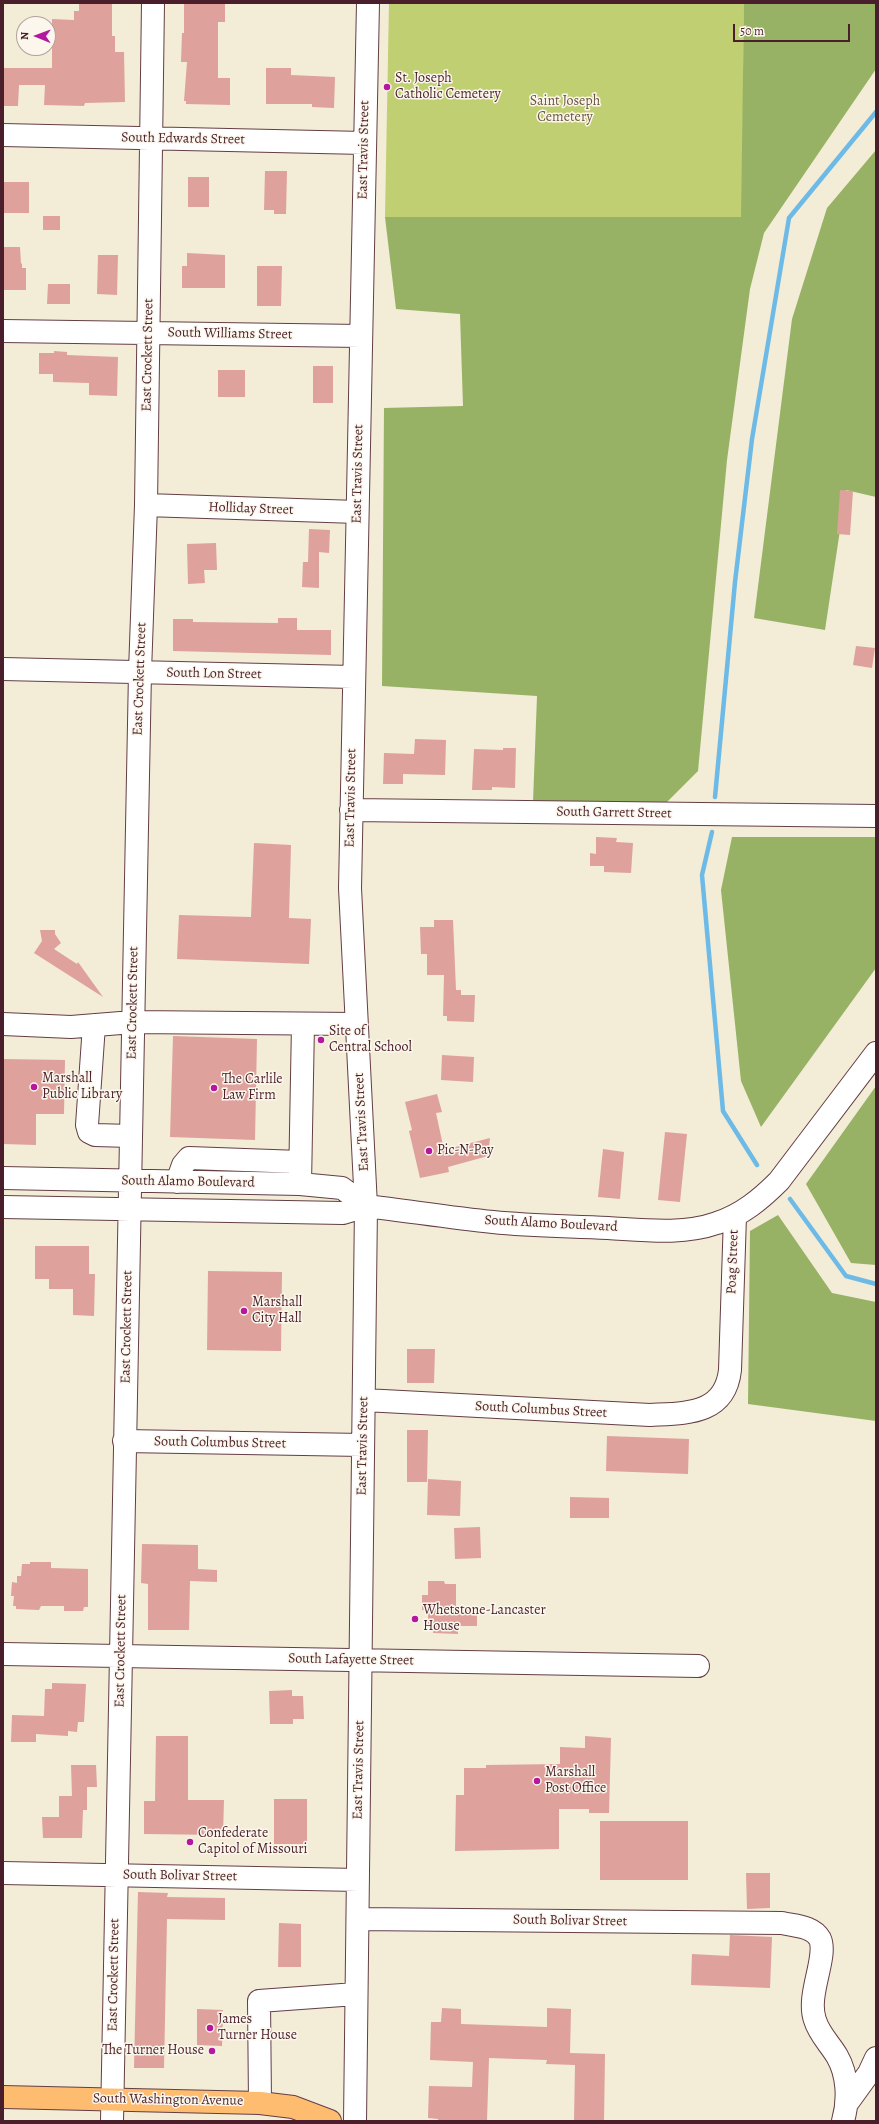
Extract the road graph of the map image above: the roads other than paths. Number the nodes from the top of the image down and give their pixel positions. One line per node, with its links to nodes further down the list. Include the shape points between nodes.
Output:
1 (153, 3): 4 (street, East Crockett Street)
2 (368, 3): 5 (street, East Travis Street)
3 (3, 135): 4 (street, South Edwards Street)
4 (151, 138): 5 (street, South Edwards Street); 7 (street, East Crockett Street)
5 (364, 143): 8 (street, East Travis Street)
6 (3, 331): 7 (street, South Williams Street)
7 (149, 333): 8 (street, South Williams Street); 9 (street, East Crockett Street)
8 (361, 336): 10 (street, East Travis Street)
9 (146, 505): 10 (street, Holliday Street); 12 (street, East Crockett Street)
10 (357, 512): 13 (street, East Travis Street)
11 (3, 669): 12 (street, South Lon Street)
12 (140, 672): 13 (street, South Lon Street); 16 (street, East Crockett Street)
13 (353, 677): 14 (street, East Travis Street)
14 (351, 810): 15 (street, South Garrett Street); 19 (street, East Travis Street, via 350,888)
15 (876, 816)
16 (133, 1022): 18 (street); 20 (street); 22 (street, East Crockett Street)
17 (3, 1024): 20 (street)
18 (303, 1024): 19 (street); 23 (street)
19 (356, 1024): 28 (street, East Travis Street)
20 (94, 1026): 22 (street, via 87,1125 89,1132 95,1135)
21 (876, 1053): 31 (street, Poag Street, via 779,1181 752,1206)
22 (131, 1136): 25 (street, East Crockett Street)
23 (300, 1162): 26 (street, via 189,1158 185,1161); 27 (street)
24 (3, 1178): 25 (street, South Alamo Boulevard)
25 (130, 1181): 26 (street, South Alamo Boulevard); 30 (street, East Crockett Street)
26 (177, 1182): 27 (street, South Alamo Boulevard)
27 (300, 1184): 28 (street, South Alamo Boulevard, via 342,1188)
28 (366, 1206): 30 (street, South Alamo Boulevard, via 343,1213); 31 (street, South Alamo Boulevard, via 512,1224 665,1230 692,1229 717,1224); 32 (street, East Travis Street)
29 (3, 1207): 30 (street, South Alamo Boulevard)
30 (129, 1210): 34 (street, East Crockett Street)
31 (735, 1216): 33 (street, Poag Street, via 730,1370 728,1383)
32 (364, 1400): 33 (street, South Columbus Street, via 650,1415 683,1412); 35 (street, East Travis Street)
33 (717, 1402)
34 (124, 1441): 35 (street, South Columbus Street); 37 (street, East Crockett Street)
35 (363, 1445): 38 (street, East Travis Street)
36 (3, 1654): 37 (street, South Lafayette Street)
37 (121, 1656): 38 (street, South Lafayette Street); 41 (street, East Crockett Street)
38 (361, 1660): 39 (street, South Lafayette Street); 42 (street, East Travis Street)
39 (698, 1666)
40 (3, 1873): 41 (street, South Bolivar Street)
41 (116, 1875): 42 (street, South Bolivar Street); 47 (street, East Crockett Street)
42 (358, 1880): 43 (street, East Travis Street)
43 (358, 1919): 44 (street, East Travis Street); 49 (street, South Bolivar Street, via 782,1923 811,1930 820,1940 822,1950 812,1999 814,2020 837,2057 845,2076)
44 (356, 1994): 48 (street, via 259,2001); 52 (street, East Travis Street)
45 (876, 2058): 49 (street)
46 (3, 2096): 47 (main road, South Washington Avenue)
47 (112, 2099): 48 (main road, South Washington Avenue); 50 (street, East Crockett Street)
48 (260, 2103): 51 (main road, South Washington Avenue, via 293,2107)
49 (845, 2111)
50 (112, 2121)
51 (330, 2121)
52 (355, 2121)

